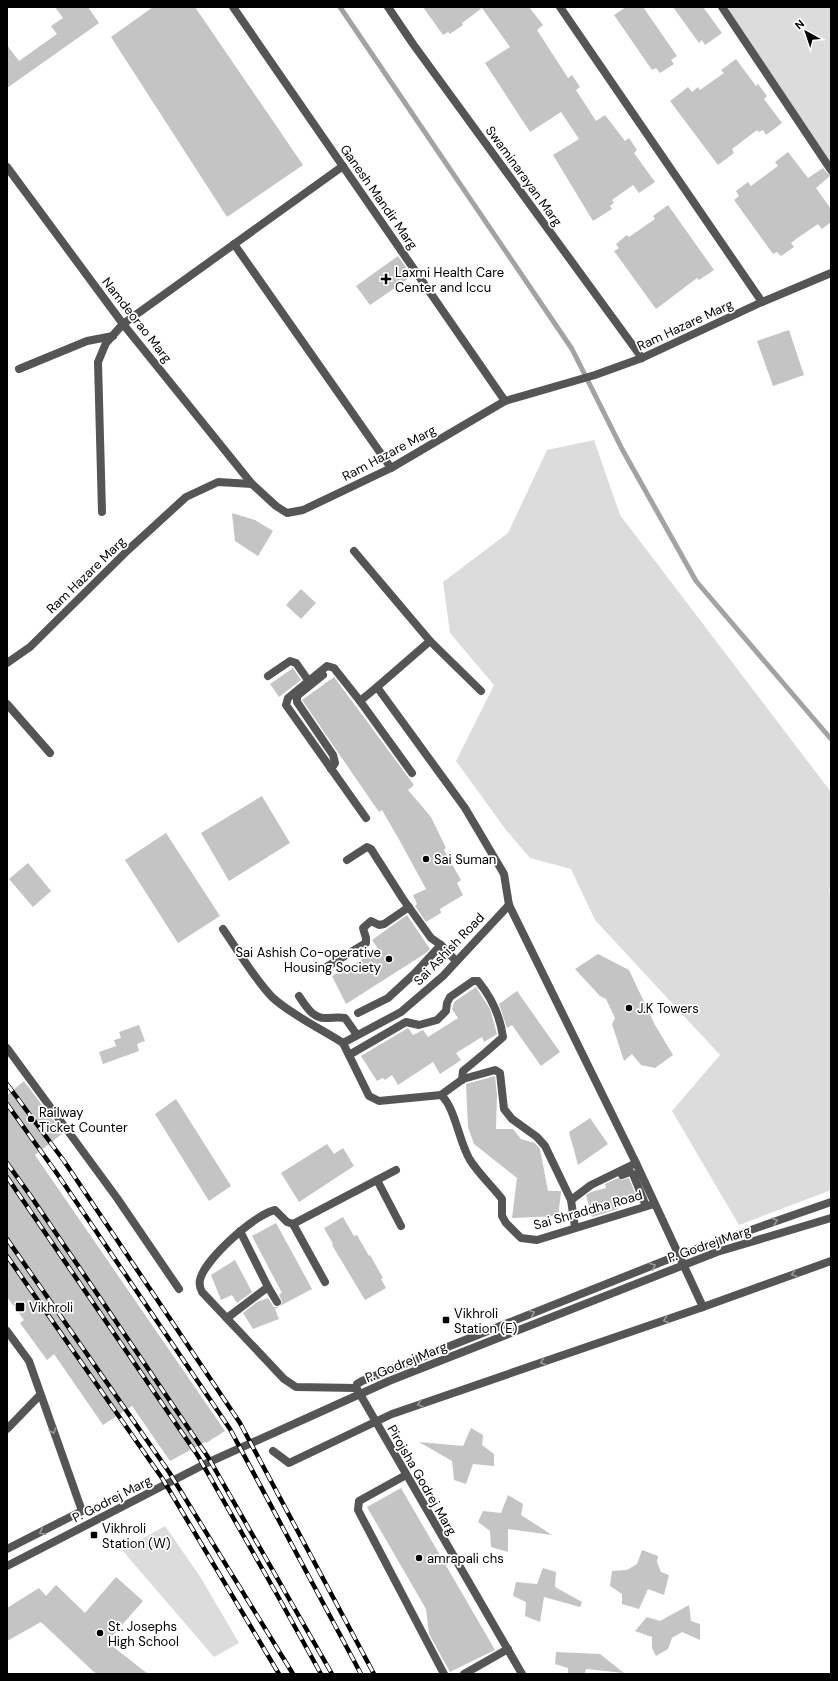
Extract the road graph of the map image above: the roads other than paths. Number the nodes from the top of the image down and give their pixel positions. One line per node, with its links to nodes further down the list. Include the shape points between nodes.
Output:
1 (233, 7): 5 (street, Ganesh Mandir Marg)
2 (388, 7): 13 (street, Swaminarayan Marg)
3 (560, 7): 10 (street)
4 (722, 7): 7 (street)
5 (343, 166): 8 (street); 15 (street, Ganesh Mandir Marg)
6 (7, 167): 11 (street, Namdeorao Marg)
7 (831, 170)
8 (234, 244): 11 (street); 16 (street)
9 (831, 273): 10 (street, Ram Hazare Marg)
10 (762, 302): 13 (street, Ram Hazare Marg)
11 (123, 324): 12 (street); 17 (street, Namdeorao Marg)
12 (112, 336): 14 (street, via 87,341); 18 (street, via 98,362)
13 (642, 358): 15 (street, Ram Hazare Marg, via 595,375)
14 (19, 369)
15 (505, 401): 16 (street, Ram Hazare Marg)
16 (390, 468): 17 (street, Ram Hazare Marg, via 303,510 287,513)
17 (252, 484): 21 (street, Ram Hazare Marg, via 218,482 186,497 30,647)
18 (102, 512)
19 (354, 551): 20 (street)
20 (430, 641): 25 (street); 26 (street)
21 (7, 663)
22 (328, 671): 30 (street, via 297,696 297,702 333,755 335,763)
23 (268, 676): 24 (street, via 290,661 296,663)
24 (308, 680): 27 (street, via 327,666 334,668); 30 (street, via 288,698 286,705)
25 (377, 687): 27 (street); 34 (street, via 466,808 504,874)
26 (481, 691)
27 (360, 701): 31 (street)
28 (7, 704): 29 (street)
29 (50, 754)
30 (331, 769): 32 (street)
31 (412, 773)
32 (366, 818)
33 (347, 860): 35 (street, via 367,847 371,849)
34 (509, 905): 38 (street, Sai Ashish Road); 48 (street)
35 (409, 906): 37 (street, via 431,938); 39 (street, via 384,924 379,925 371,921 363,928 366,943)
36 (223, 929): 43 (street, via 273,998)
37 (441, 945): 38 (street); 41 (street, via 388,998)
38 (456, 961): 42 (street, Sai Ashish Road, via 443,976 401,1012)
39 (328, 966)
40 (299, 996): 42 (street, via 309,1011 318,1017 345,1018)
41 (358, 1013)
42 (357, 1035): 43 (street, Sai Ashish Road)
43 (343, 1042): 45 (street)
44 (7, 1048): 65 (street, via 117,1198)
45 (349, 1055): 46 (street, via 406,1022 419,1025 437,1020 446,1011 450,997 478,981 496,1007 503,1036 463,1071); 47 (street, via 369,1096 379,1101)
46 (462, 1080): 47 (street); 53 (street, via 495,1070 500,1073 504,1109 512,1119 545,1146)
47 (442, 1095): 59 (street, Sai Shraddha Road, via 447,1100 470,1160 502,1199 502,1216 521,1238 537,1240)
48 (636, 1163): 50 (street); 52 (street)
49 (396, 1170): 51 (street)
50 (621, 1173): 52 (street, via 630,1172); 53 (street, via 591,1185)
51 (377, 1180): 57 (street); 58 (street)
52 (642, 1186): 55 (street)
53 (571, 1200): 59 (street)
54 (831, 1202): 61 (street, one-way to 54)
55 (650, 1205): 59 (street, Sai Shraddha Road); 61 (street)
56 (831, 1218): 77 (street, P. Godrej Marg, via 717,1252 389,1381 207,1463)
57 (293, 1224): 60 (street, via 287,1222 275,1210 268,1211); 63 (street)
58 (401, 1226)
59 (575, 1227)
60 (240, 1232): 64 (street); 68 (street, via 212,1259 200,1279 202,1292)
61 (679, 1256): 67 (street); 70 (street, one-way to 61, via 362,1380)
62 (831, 1261): 67 (street, one-way to 67)
63 (325, 1282)
64 (268, 1287): 66 (street); 68 (street)
65 (179, 1289)
66 (277, 1302)
67 (703, 1307): 72 (street, one-way to 72)
68 (227, 1318): 70 (street, via 284,1379 296,1387)
69 (7, 1331): 71 (street, via 29,1361)
70 (356, 1388): 72 (street, Pirojsha Godrej Marg)
71 (40, 1395): 73 (street); 76 (street, one-way to 76, via 82,1512)
72 (375, 1422): 74 (street, via 289,1463); 75 (street, Pirojsha Godrej Marg)
73 (7, 1429)
74 (273, 1451)
75 (406, 1475): 78 (street, Pirojsha Godrej Marg); 79 (street, via 359,1500 358,1510)
76 (7, 1549)
77 (7, 1566)
78 (508, 1649): 80 (street); 81 (street, Pirojsha Godrej Marg)
79 (444, 1674)
80 (464, 1674)
81 (522, 1674)

